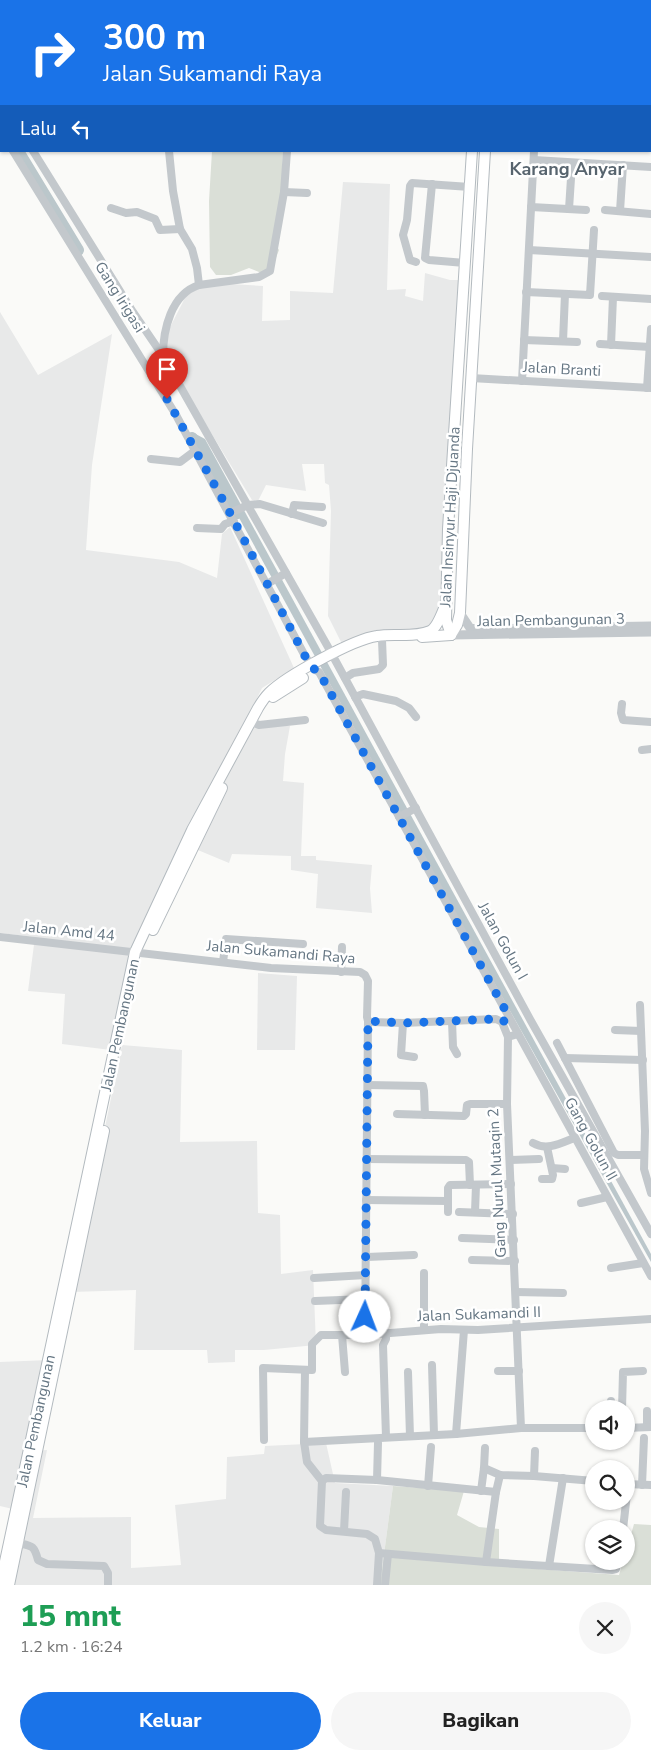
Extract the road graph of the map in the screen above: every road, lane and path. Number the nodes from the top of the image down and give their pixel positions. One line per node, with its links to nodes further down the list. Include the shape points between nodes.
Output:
1 (14, 152): 50 (street, Gang Irigasi, via 148,368)
2 (34, 152): 46 (street, Jalan Golun I)
3 (170, 152): 23 (street)
4 (287, 152): 14 (street)
5 (472, 152): 13 (main road, Jalan Insinyur Haji Djuanda)
6 (485, 152): 30 (main road, Jalan Insinyur Haji Djuanda)
7 (534, 152): 8 (street)
8 (534, 160): 9 (street); 16 (street)
9 (572, 163): 10 (street); 18 (street)
10 (623, 165): 11 (street); 21 (street)
11 (651, 167)
12 (432, 184): 13 (street); 28 (street, via 412,183 410,186 403,236 410,260); 29 (street, via 426,258)
13 (470, 187): 29 (main road, Jalan Insinyur Haji Djuanda)
14 (284, 192): 15 (street); 31 (street, via 270,271 259,277)
15 (307, 194)
16 (531, 207): 18 (street); 25 (street)
17 (111, 208): 23 (street, via 126,213 137,212 154,219 160,230)
18 (569, 209): 19 (street)
19 (586, 210)
20 (605, 210): 21 (street)
21 (620, 211): 22 (street)
22 (651, 214)
23 (180, 229): 31 (street, via 192,249)
24 (594, 230): 26 (street)
25 (529, 250): 26 (street); 34 (street)
26 (592, 254): 27 (street); 35 (street, via 590,296)
27 (651, 257)
28 (416, 262)
29 (464, 268): 30 (main road); 32 (main road, Jalan Insinyur Haji Djuanda)
30 (477, 274): 33 (main road, Jalan Insinyur Haji Djuanda)
31 (199, 285): 46 (street, via 191,287 172,311 163,339)
32 (463, 288): 33 (main road); 59 (main road, Jalan Insinyur Haji Djuanda)
33 (476, 290): 47 (main road, Jalan Insinyur Haji Djuanda)
34 (526, 292): 35 (street); 40 (street)
35 (565, 294): 41 (street)
36 (602, 296): 37 (street)
37 (614, 297): 38 (street); 44 (street)
38 (651, 299)
39 (651, 329): 45 (street)
40 (524, 340): 41 (street); 48 (street)
41 (564, 341): 42 (street)
42 (577, 342)
43 (600, 344): 44 (street)
44 (611, 345): 45 (street)
45 (650, 347): 49 (street)
46 (163, 356): 52 (street, Jalan Golun I)
47 (471, 378): 48 (street, Jalan Branti); 60 (main road, Jalan Insinyur Haji Djuanda)
48 (522, 381): 49 (street, Jalan Branti)
49 (649, 388)
50 (196, 452): 51 (street, via 180,462); 54 (street, Gang Irigasi)
51 (151, 459)
52 (245, 506): 54 (street); 55 (street, via 260,504); 61 (street, Jalan Golun I)
53 (322, 507): 55 (street, via 294,504)
54 (232, 512): 56 (street, Gang Irigasi)
55 (292, 514): 57 (street)
56 (234, 521): 58 (street, via 221,529); 62 (street, Gang Irigasi)
57 (323, 523)
58 (197, 528)
59 (448, 529): 60 (main road, via 454,526); 63 (main road, Jalan Insinyur Haji Djuanda)
60 (463, 530): 64 (main road, Jalan Insinyur Haji Djuanda)
61 (284, 575): 62 (street); 69 (street, Jalan Golun I)
62 (270, 582): 70 (street, Gang Irigasi)
63 (445, 606): 67 (main road, Jalan Insinyur Haji Djuanda); 69 (main road, Jalan Pembangunan, via 430,631 359,640)
64 (460, 613): 65 (street, Jalan Pembangunan 3, via 470,628 477,629); 67 (main road, Jalan Insinyur Haji Djuanda)
65 (651, 626)
66 (651, 632): 67 (street, Jalan Pembangunan 3)
67 (451, 636): 68 (main road, Jalan Pembangunan)
68 (382, 640): 69 (main road, Jalan Pembangunan, via 363,643); 71 (street, via 383,665)
69 (332, 657): 70 (main road, Jalan Pembangunan); 71 (street, Jalan Golun I)
70 (314, 667): 77 (main road, Jalan Pembangunan, via 272,698); 81 (street, Gang Golun II); 85 (main road, Jalan Pembangunan, via 283,682 268,693 258,708 192,830)
71 (345, 678): 72 (street, Jalan Golun I)
72 (355, 697): 74 (street, via 363,694 396,701 409,708); 80 (street, Jalan Golun I)
73 (622, 704): 76 (street, via 623,720)
74 (416, 717)
75 (305, 720): 77 (street, via 259,726)
76 (651, 722)
77 (254, 723): 85 (main road, Jalan Pembangunan)
78 (651, 749): 79 (street)
79 (642, 750)
80 (413, 810): 81 (street); 91 (street, Jalan Golun I)
81 (400, 817): 89 (street, Gang Golun II)
82 (0, 937): 85 (street, Jalan Amd 44)
83 (303, 944): 86 (street, via 226,939)
84 (342, 947): 87 (street)
85 (139, 952): 86 (street, Jalan Sukamandi Raya); 194 (main road, Jalan Pembangunan); 200 (main road, Jalan Pembangunan)
86 (223, 962): 87 (street, Jalan Sukamandi Raya)
87 (341, 972): 90 (street, Jalan Sukamandi Raya, via 365,975 368,981)
88 (640, 1005): 97 (street)
89 (508, 1015): 93 (street); 95 (street, Gang Golun II)
90 (368, 1021): 94 (street); 104 (street)
91 (530, 1021): 95 (street); 131 (street, Jalan Golun I)
92 (452, 1022): 93 (street, via 496,1019); 94 (street); 100 (street, via 453,1047)
93 (502, 1022): 98 (street)
94 (404, 1023): 101 (street, via 401,1055)
95 (518, 1030): 98 (street); 109 (street, Gang Golun II)
96 (616, 1030): 97 (street)
97 (641, 1031): 103 (street)
98 (508, 1037): 105 (street, Gang Nurul Mutaqin 2)
99 (557, 1043): 102 (street)
100 (457, 1054)
101 (414, 1057)
102 (564, 1058): 103 (street); 112 (street, via 614,1153)
103 (643, 1060): 108 (street)
104 (368, 1085): 107 (street, via 423,1086); 114 (street)
105 (508, 1104): 107 (street, via 470,1104 464,1116); 115 (street, Gang Nurul Mutaqin 2)
106 (397, 1114): 107 (street)
107 (425, 1114)
108 (648, 1130): 112 (street)
109 (574, 1138): 111 (street); 123 (street, Gang Golun II)
110 (533, 1143): 111 (street)
111 (547, 1147): 116 (street)
112 (644, 1155): 118 (street)
113 (539, 1158): 115 (street)
114 (367, 1159): 121 (street, via 466,1160); 124 (street)
115 (511, 1160): 120 (street, Gang Nurul Mutaqin 2)
116 (552, 1168): 117 (street); 119 (street, via 552,1179)
117 (565, 1169)
118 (647, 1169): 122 (street)
119 (542, 1179)
120 (511, 1184): 121 (street); 130 (street, Gang Nurul Mutaqin 2)
121 (473, 1185): 125 (street, via 449,1186); 129 (street)
122 (651, 1193)
123 (607, 1198): 126 (street); 138 (street, Gang Golun II)
124 (366, 1200): 125 (street); 135 (street)
125 (448, 1201): 127 (street)
126 (581, 1203)
127 (448, 1212)
128 (459, 1212): 129 (street)
129 (475, 1212): 130 (street)
130 (513, 1214): 133 (street, Gang Nurul Mutaqin 2)
131 (651, 1234)
132 (462, 1238): 133 (street)
133 (514, 1240): 137 (street, Gang Nurul Mutaqin 2)
134 (414, 1255): 135 (street)
135 (366, 1257): 141 (street)
136 (472, 1260): 137 (street)
137 (515, 1261): 144 (street, Gang Nurul Mutaqin 2)
138 (644, 1263): 139 (street); 142 (street, Gang Golun II)
139 (610, 1268)
140 (424, 1273): 150 (street)
141 (366, 1275): 143 (street); 146 (street)
142 (651, 1276)
143 (314, 1278)
144 (516, 1292): 145 (street); 149 (street, Gang Nurul Mutaqin 2)
145 (563, 1293)
146 (366, 1299): 147 (street); 154 (street)
147 (315, 1301)
148 (651, 1319): 149 (street, Jalan Sukamandi II)
149 (518, 1328): 151 (street, Jalan Sukamandi II); 158 (street, Gang Nurul Mutaqin 2)
150 (424, 1330): 151 (street, Jalan Sukamandi II); 152 (street, Jalan Sukamandi II)
151 (464, 1330): 168 (street)
152 (386, 1333): 154 (street, Jalan Sukamandi II); 170 (street, via 383,1345)
153 (342, 1335): 154 (street, Jalan Sukamandi II); 156 (street, Jalan Sukamandi II, via 321,1335 312,1344); 160 (street)
154 (365, 1335)
155 (432, 1365): 169 (street)
156 (308, 1369): 173 (street, via 263,1368); 174 (street)
157 (498, 1371): 158 (street)
158 (519, 1371): 165 (street, Gang Nurul Mutaqin 2)
159 (643, 1371): 162 (street, via 623,1372)
160 (345, 1372)
161 (408, 1372): 171 (street)
162 (622, 1400)
163 (647, 1411): 164 (street)
164 (649, 1427): 167 (street)
165 (521, 1428): 166 (street); 168 (street)
166 (585, 1428)
167 (635, 1428)
168 (456, 1434): 169 (street)
169 (434, 1435): 171 (street)
170 (386, 1436): 171 (street); 174 (street)
171 (410, 1436)
172 (644, 1438): 187 (street)
173 (264, 1440)
174 (304, 1442): 185 (street, via 307,1462)
175 (378, 1443): 183 (street)
176 (430, 1447): 189 (street)
177 (485, 1448): 179 (street)
178 (535, 1451): 181 (street)
179 (484, 1468): 180 (street); 190 (street)
180 (500, 1475): 181 (street); 192 (street)
181 (534, 1476): 182 (street)
182 (563, 1478): 184 (street); 198 (street)
183 (377, 1480): 185 (street, via 326,1478); 189 (street)
184 (585, 1480)
185 (322, 1481): 193 (street, via 320,1526 326,1530)
186 (635, 1485): 187 (street)
187 (642, 1485): 188 (street)
188 (651, 1485)
189 (428, 1486): 190 (street)
190 (481, 1491): 192 (street)
191 (346, 1492): 193 (street)
192 (496, 1492): 197 (street)
193 (344, 1531): 195 (street, via 367,1534 375,1539)
194 (18, 1543): 201 (main road, Jalan Pembangunan); 202 (street, via 32,1546 38,1560 47,1564 104,1566)
195 (379, 1553): 196 (street); 203 (street)
196 (388, 1554): 197 (street); 204 (street)
197 (486, 1562): 198 (street)
198 (549, 1566): 199 (street)
199 (585, 1568)
200 (0, 1585)
201 (9, 1585)
202 (108, 1585)
203 (377, 1585)
204 (386, 1585)

